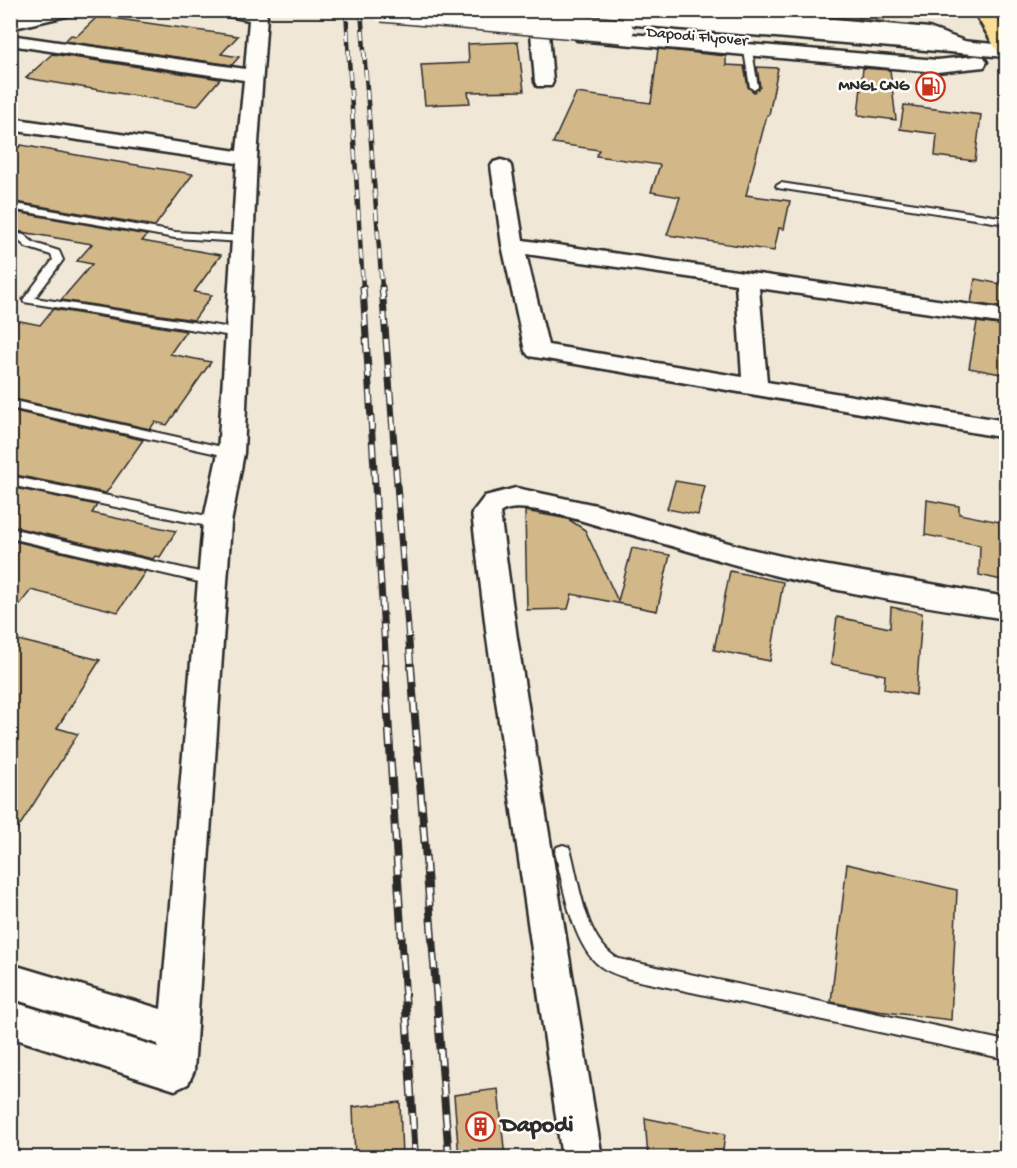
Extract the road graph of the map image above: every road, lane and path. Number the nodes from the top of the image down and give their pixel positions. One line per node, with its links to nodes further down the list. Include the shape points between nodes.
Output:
1 (68, 10): 8 (street)
2 (224, 10): 16 (street, via 258,16)
3 (382, 10): 9 (street, Dapodi Flyover, bridge)
4 (470, 10): 10 (street, via 465,23 471,26)
5 (533, 10): 9 (street, Dapodi Flyover)
6 (666, 10): 14 (street, via 929,33 945,38)
7 (983, 10): 12 (main road)
8 (10, 22)
9 (624, 25): 14 (street, Dapodi Flyover)
10 (540, 33): 13 (street); 17 (street)
11 (10, 40): 16 (street)
12 (1006, 50): 14 (street)
13 (748, 51): 14 (street, via 937,66); 18 (lane)
14 (970, 55): 15 (street)
15 (1006, 64)
16 (254, 76): 20 (street)
17 (544, 81)
18 (754, 87)
19 (10, 124): 20 (street)
20 (247, 158): 26 (street)
21 (501, 166): 27 (street)
22 (781, 186): 24 (lane)
23 (10, 206): 26 (lane, via 175,234)
24 (1006, 221)
25 (10, 235): 30 (lane, via 55,253 58,260 28,300)
26 (243, 239): 30 (street)
27 (513, 245): 28 (street); 31 (street, via 537,351)
28 (747, 279): 29 (street); 31 (street)
29 (1006, 317)
30 (237, 333): 34 (street)
31 (755, 387): 33 (street)
32 (10, 404): 34 (lane)
33 (1006, 430)
34 (231, 453): 36 (street)
35 (10, 480): 36 (lane)
36 (217, 524): 38 (street)
37 (10, 533): 38 (lane)
38 (212, 580): 43 (street)
39 (1006, 608): 45 (street, via 904,593 748,558 530,500 514,498 488,506 502,638)
40 (563, 852): 44 (lane, via 583,924 597,952 615,966)
41 (10, 981): 43 (street)
42 (10, 1019): 43 (street, via 175,1071)
43 (177, 1032)
44 (1006, 1050)
45 (582, 1158)

